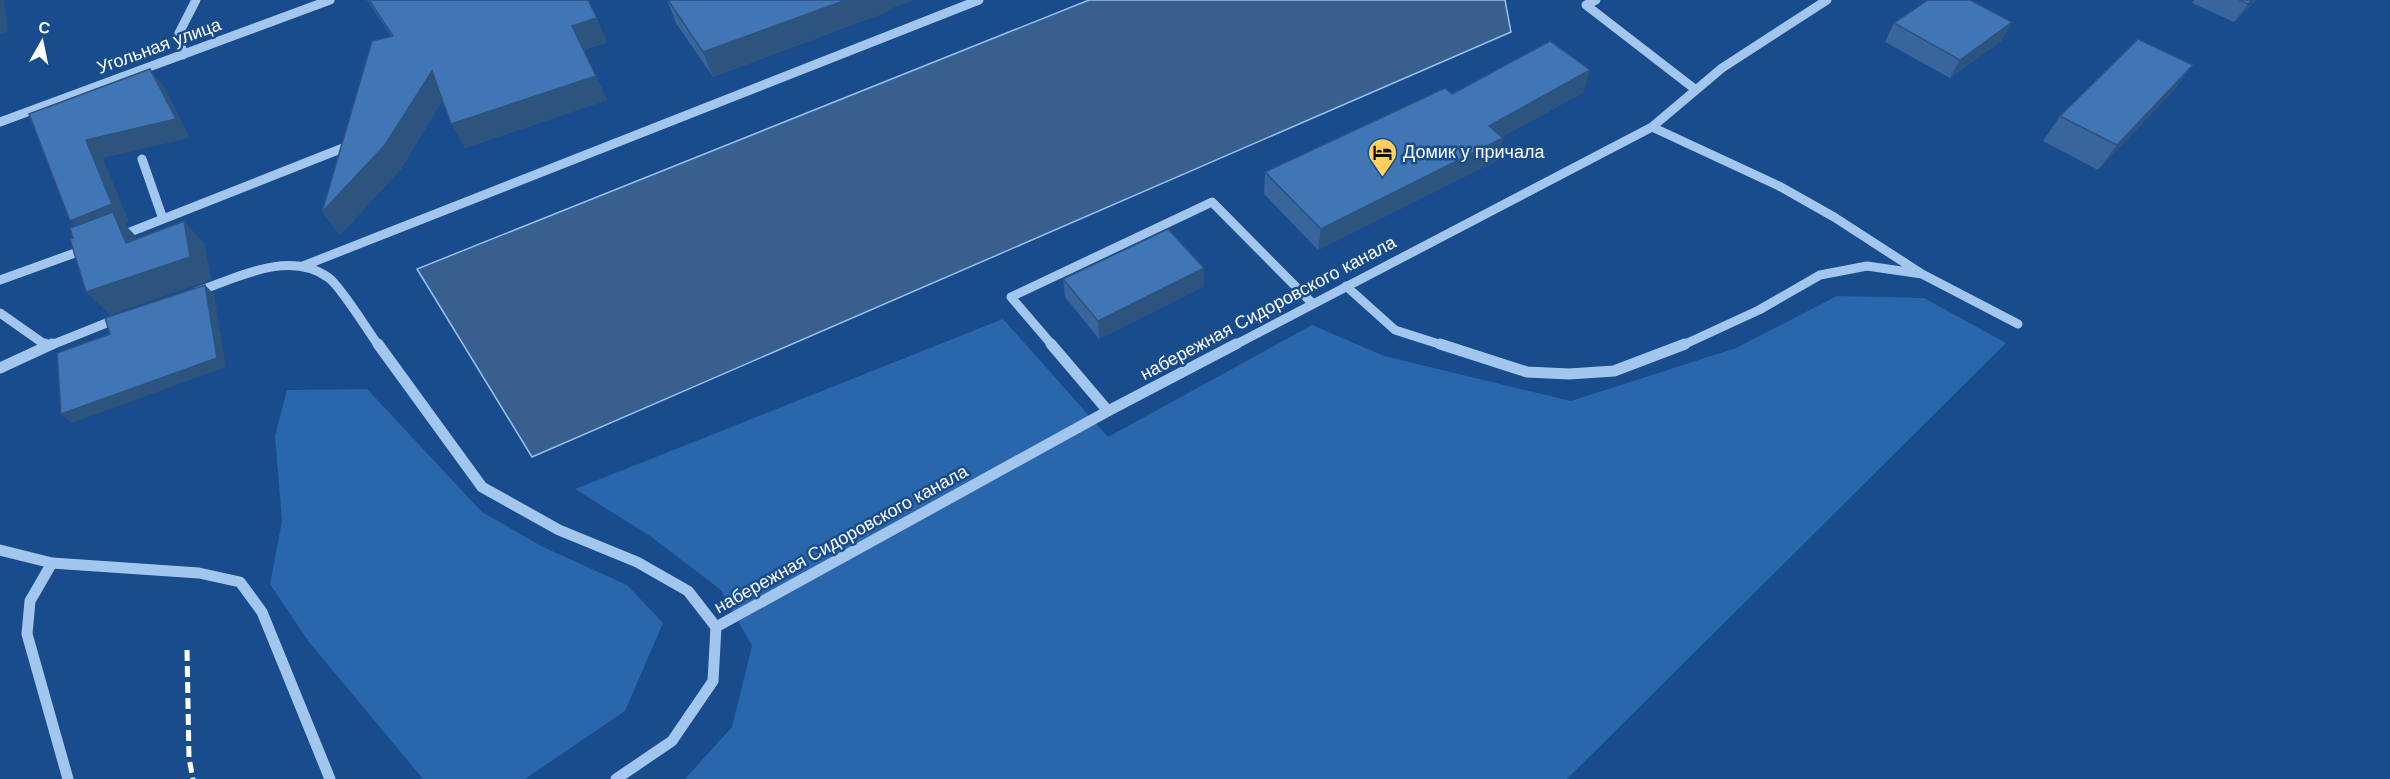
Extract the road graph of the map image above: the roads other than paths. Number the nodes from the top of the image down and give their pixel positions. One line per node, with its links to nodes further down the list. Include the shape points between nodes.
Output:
1 (196, 0): 6 (street, via 179,33)
2 (330, 0): 6 (street, Угольная улица)
3 (979, 0): 15 (street)
4 (1596, 0): 7 (street, via 1586,5)
5 (1827, 0): 7 (street, набережная Сидоровского канала, via 1722,68)
6 (183, 55): 8 (street, Угольная улица)
7 (1696, 90): 9 (street, набережная Сидоровского канала)
8 (0, 122)
9 (1652, 127): 16 (street, via 1779,186); 18 (street, набережная Сидоровского канала)
10 (343, 148): 12 (street)
11 (142, 159): 12 (street)
12 (163, 219): 13 (street)
13 (109, 240)
14 (98, 244): 17 (street)
15 (303, 266): 19 (street, набережная Сидоровского канала, via 278,265); 29 (street, набережная Сидоровского канала, via 330,279 482,487 559,530 637,562 688,591)
16 (1922, 274): 18 (street, via 1867,266 1820,275 1686,344 1614,371 1569,374 1527,372 1395,330); 23 (street)
17 (0, 280)
18 (1346, 286): 20 (street, набережная Сидоровского канала)
19 (182, 296)
20 (1313, 304): 26 (street, набережная Сидоровского канала); 26 (street, via 1212,202 1011,297)
21 (0, 314): 24 (street)
22 (129, 314): 24 (street)
23 (2018, 324)
24 (47, 346): 25 (street)
25 (0, 368)
26 (1107, 411): 29 (street, набережная Сидоровского канала)
27 (0, 550): 28 (street)
28 (52, 563): 30 (street, via 30,602 27,634); 31 (street, via 199,573 240,582 262,612)
29 (716, 627): 32 (street, via 713,681 672,741)
30 (68, 779)
31 (330, 779)
32 (616, 779)

